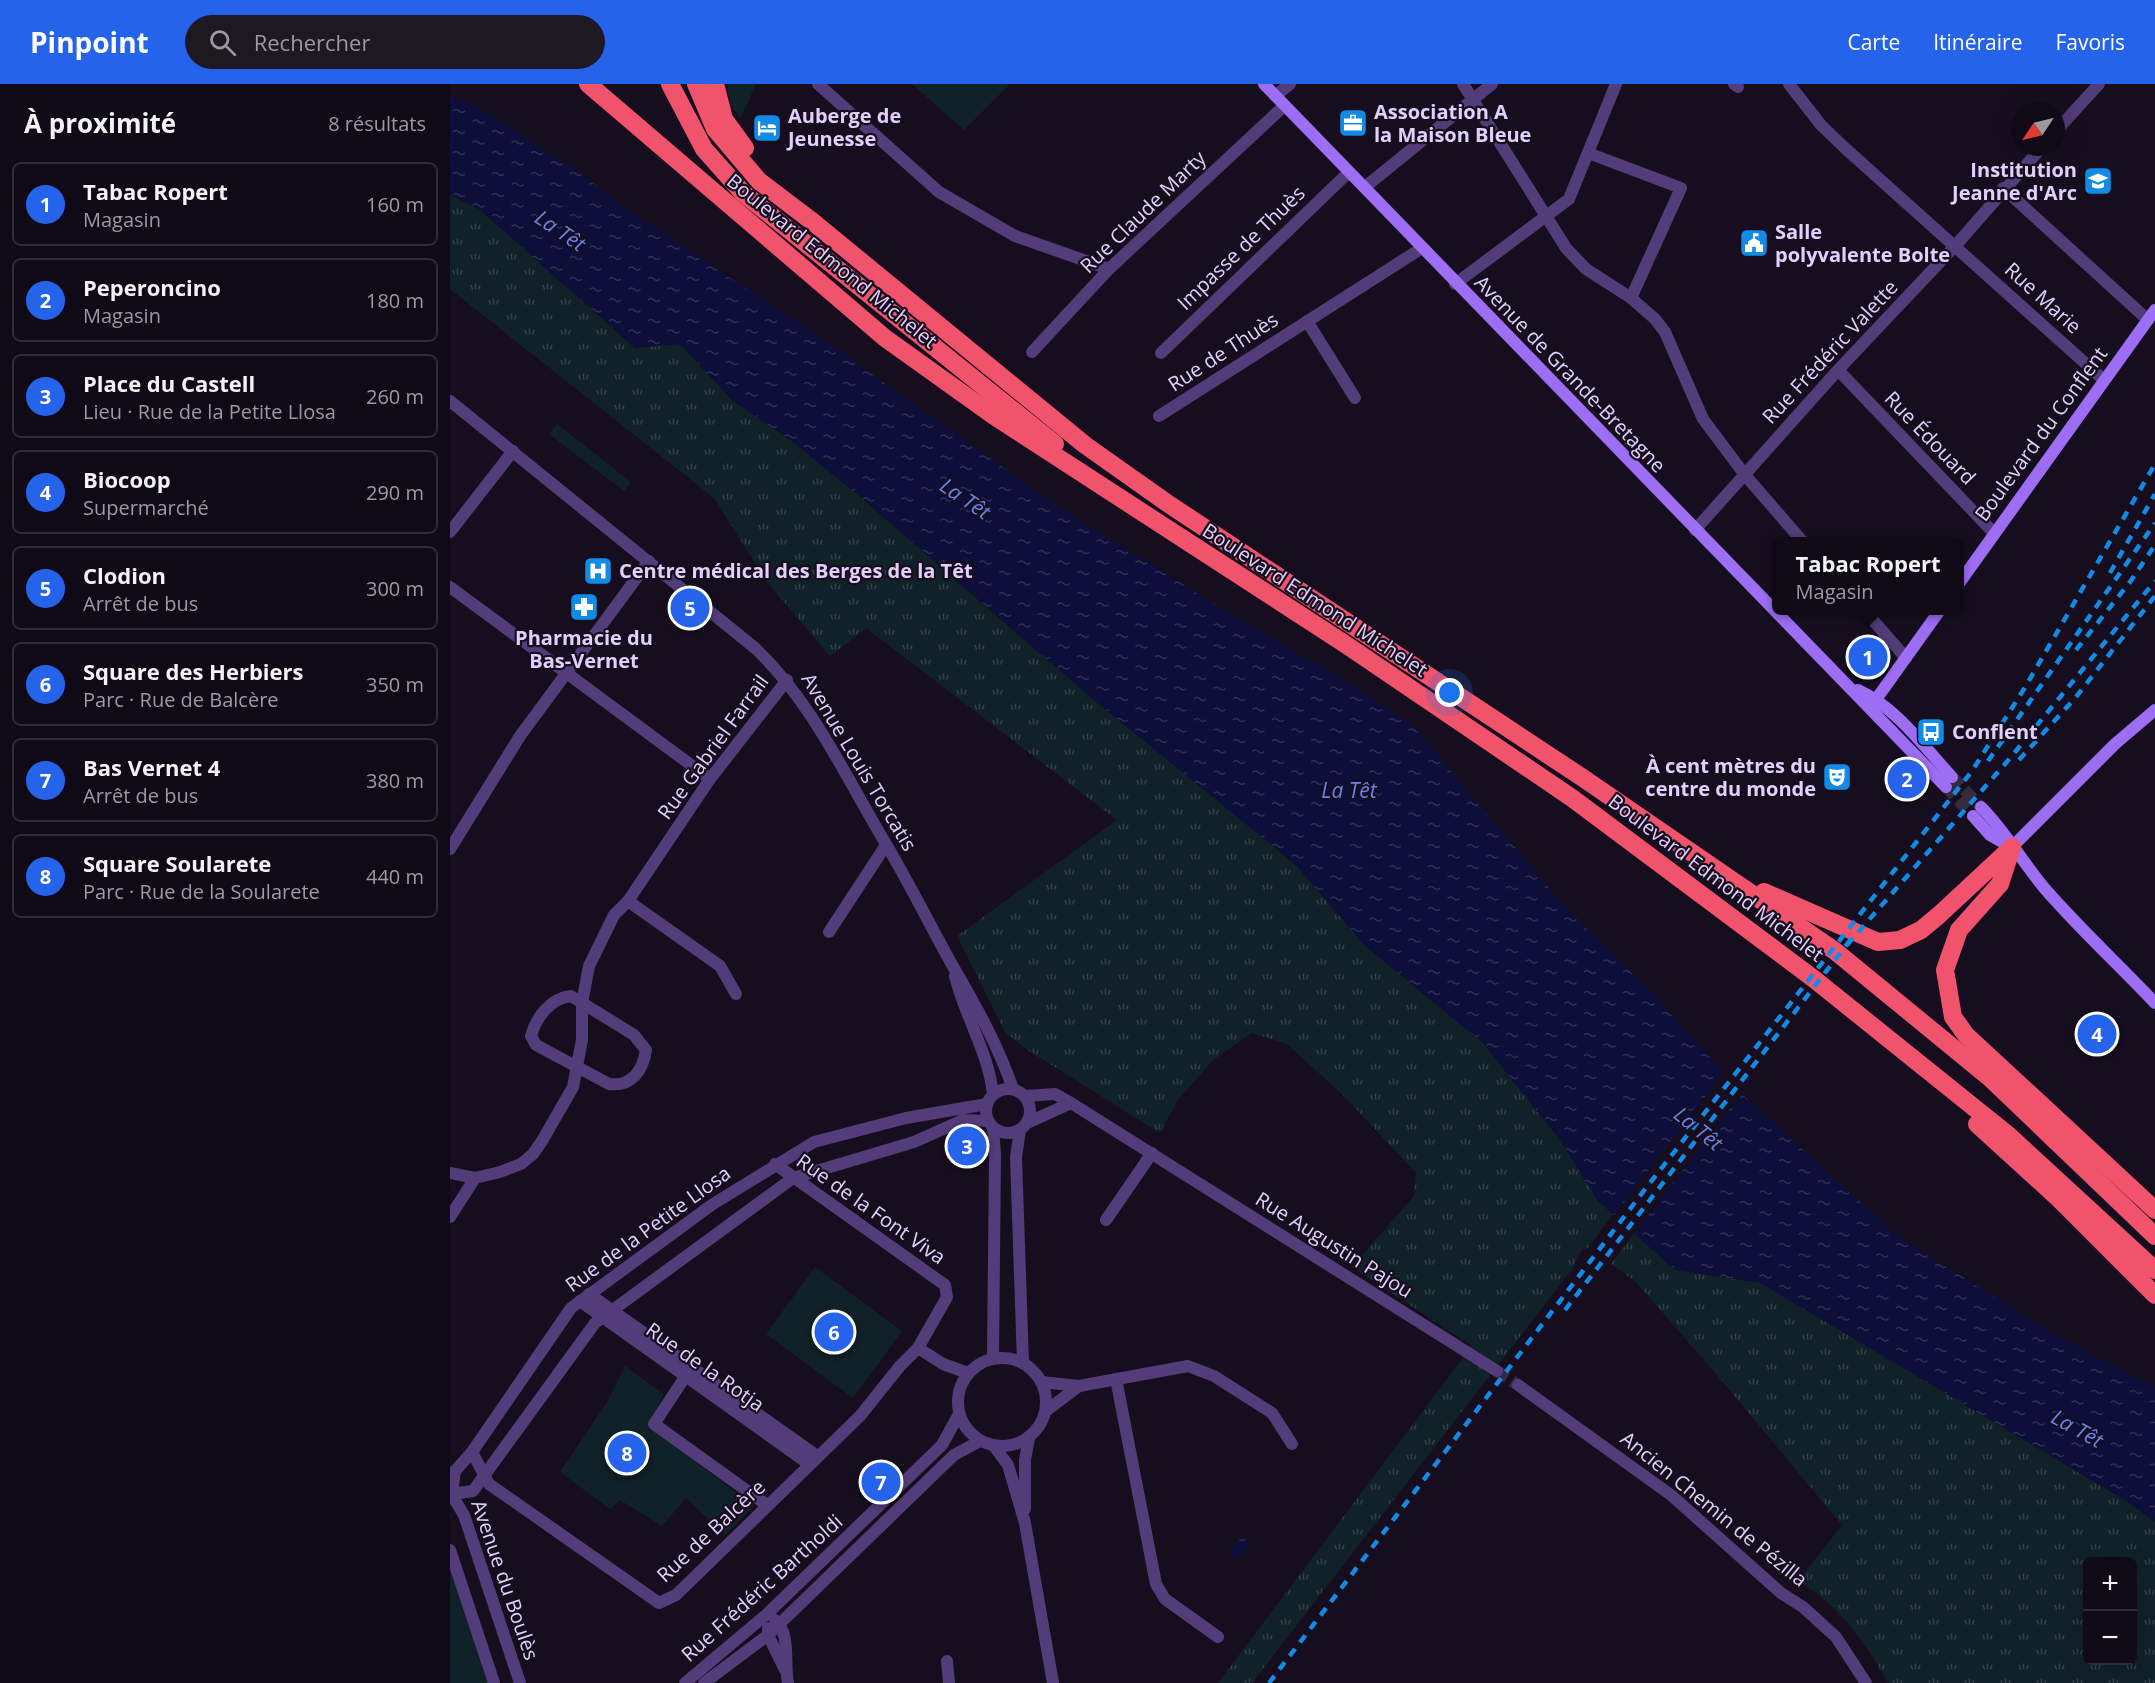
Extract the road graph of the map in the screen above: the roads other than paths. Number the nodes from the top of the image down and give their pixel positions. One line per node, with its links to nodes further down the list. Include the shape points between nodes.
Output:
1 (588, 84): 44 (highway, Boulevard Edmond Michelet, via 885,338 994,416)
2 (670, 84): 44 (highway, via 704,149 743,193 1078,463)
3 (696, 84): 23 (highway, via 715,129 759,181)
4 (716, 84): 23 (highway, via 724,119 753,159)
5 (818, 84): 26 (street, via 939,192 1016,236)
6 (1264, 84): 13 (main road, Avenue de Grande-Bretagne)
7 (1290, 84): 13 (street)
8 (1463, 84): 14 (street)
9 (1492, 84): 14 (street)
10 (1616, 84): 17 (street)
11 (1789, 84): 24 (street, Rue Marie, via 1821,125)
12 (2099, 84): 16 (street)
13 (1275, 96): 15 (main road, Avenue de Grande-Bretagne)
14 (1474, 100): 20 (street); 22 (street)
15 (1284, 105): 19 (main road, Avenue de Grande-Bretagne); 26 (street, Rue Claude Marty)
16 (2065, 121)
17 (1588, 153): 22 (street, via 1569,199); 28 (street, via 1681,188)
18 (2033, 156): 21 (street, Rue Frédéric Valette)
19 (1348, 172): 20 (main road, Avenue de Grande-Bretagne); 32 (street, Impasse de Thuès)
20 (1365, 187): 25 (main road, Avenue de Grande-Bretagne)
21 (2003, 188): 24 (street, Rue Frédéric Valette); 29 (street)
22 (1545, 216): 27 (street); 28 (street, via 1586,269)
23 (813, 222): 63 (highway, Boulevard Edmond Michelet, via 1095,452)
24 (1956, 245): 33 (street, Rue Frédéric Valette); 34 (street, Rue Marie)
25 (1422, 248): 27 (main road, Avenue de Grande-Bretagne); 30 (street, Rue de Thuès)
26 (1109, 269): 31 (street, Rue Claude Marty)
27 (1455, 284): 40 (main road, Avenue de Grande-Bretagne)
28 (1632, 297): 39 (street, via 1665,332 1703,419)
29 (2152, 315): 34 (main road, Boulevard du Conflent)
30 (1307, 321): 35 (street, Rue de Thuès); 37 (street, Rue de Thuès)
31 (1032, 352)
32 (1161, 353)
33 (1838, 370): 39 (street, Rue Frédéric Valette); 42 (street, Rue Édouard)
34 (2104, 380): 42 (main road, Boulevard du Conflent)
35 (1355, 398)
36 (450, 401): 38 (street, Avenue Louis Torcatis)
37 (1159, 416)
38 (513, 451): 41 (street); 45 (street, Avenue Louis Torcatis)
39 (1744, 475): 40 (street, Rue Frédéric Valette); 43 (street)
40 (1695, 530): 48 (main road, Avenue de Grande-Bretagne)
41 (450, 532)
42 (1994, 533): 46 (main road, Boulevard du Conflent)
43 (1799, 537)
44 (1197, 550): 70 (highway, Boulevard Edmond Michelet, via 1345,644 1572,798)
45 (649, 561): 53 (street); 54 (street, Avenue Louis Torcatis, via 755,648)
46 (1964, 575)
47 (450, 587): 53 (street)
48 (1772, 607)
49 (1780, 615): 55 (main road, Avenue de Grande-Bretagne)
50 (1868, 615): 52 (street)
51 (1936, 615): 52 (main road)
52 (1906, 658): 55 (main road)
53 (567, 673): 57 (street); 62 (street, via 520,736)
54 (787, 680): 57 (street, Rue Gabriel Farrail); 60 (street, Avenue Louis Torcatis, via 817,724)
55 (1873, 703): 58 (main road, Avenue de Grande-Bretagne)
56 (2155, 710): 61 (main road, via 2115,744)
57 (710, 779): 64 (street, Rue Gabriel Farrail)
58 (1949, 782)
59 (1977, 812): 61 (main road, via 1990,835)
60 (886, 845): 65 (street); 66 (street, Avenue Louis Torcatis)
61 (2012, 847): 63 (highway, via 1921,930 1900,940 1878,942); 69 (main road, via 2046,890); 83 (highway, via 2000,884 1959,930 1950,953 1945,970 1953,1017 1966,1035)
62 (450, 849)
63 (1718, 871): 86 (highway, Boulevard Edmond Michelet, via 1835,951 1990,1078)
64 (627, 901): 67 (street, via 720,966); 68 (street, Rue Gabriel Farrail, via 614,915 589,966)
65 (829, 932)
66 (952, 963): 72 (street, Avenue Louis Torcatis); 74 (street, Avenue Louis Torcatis, via 960,996 991,1072)
67 (736, 994)
68 (582, 1003): 71 (street, Rue Gabriel Farrail, via 582,1040); 71 (street, via 571,996 551,1002 531,1036 536,1045); 71 (street, via 634,1035 646,1050 643,1065 631,1080 619,1085)
69 (2155, 1003)
70 (1855, 1014): 87 (highway, Boulevard Edmond Michelet, via 2007,1134); 88 (highway, via 2057,1197)
71 (575, 1068): 81 (street, Rue Gabriel Farrail, via 573,1088 533,1154 521,1164)
72 (1013, 1089): 73 (street); 74 (street, via 999,1091)
73 (1025, 1096): 75 (street, Rue Augustin Pajou, via 1054,1094); 77 (street, via 1030,1109)
74 (990, 1099): 76 (street); 79 (street, Rue de la Petite Llosa, via 814,1142)
75 (1071, 1103): 77 (street); 78 (street, Rue Augustin Pajou)
76 (991, 1125): 77 (street, via 1006,1134); 82 (street, via 963,1120 914,1142); 92 (street, via 995,1155)
77 (1024, 1127): 93 (street, via 1016,1158)
78 (1152, 1153): 85 (street); 94 (street, Rue Augustin Pajou)
79 (775, 1164): 82 (street, Rue de la Font Viva); 89 (street, Rue de la Petite Llosa)
80 (450, 1173): 81 (street)
81 (475, 1178): 84 (street)
82 (793, 1178): 90 (street); 91 (street, Rue de la Font Viva, via 945,1285 947,1297)
83 (2155, 1210)
84 (450, 1216)
85 (1106, 1220)
86 (2155, 1236)
87 (2155, 1270)
88 (2155, 1295)
89 (584, 1297): 90 (street, Rue de la Rotja); 107 (street, Rue de la Petite Llosa, via 571,1308)
90 (606, 1314): 96 (street, Rue de la Rotja); 108 (street, Rue de la Rotja); 109 (street, via 595,1323)
91 (918, 1348): 95 (street); 108 (street, Rue de Balcère, via 860,1416)
92 (993, 1358): 93 (street); 95 (street)
93 (1023, 1363): 98 (street)
94 (1497, 1371)
95 (968, 1373): 102 (street, via 961,1386)
96 (686, 1377): 108 (street, Rue de la Rotja); 111 (street, via 654,1424)
97 (1116, 1379): 100 (street); 105 (street, via 1188,1366 1214,1376 1272,1413); 117 (street, via 1156,1584 1164,1599)
98 (1042, 1382): 100 (street); 101 (street)
99 (1518, 1385): 126 (street, Ancien Chemin de Pézilla, via 1671,1495 1781,1593 1803,1607 1836,1637)
100 (1079, 1386): 101 (street)
101 (1046, 1411): 103 (street)
102 (959, 1414): 104 (street); 114 (street, Rue Frédéric Bartholdi, via 942,1445)
103 (1029, 1438): 106 (street, via 1018,1444); 112 (street)
104 (980, 1441): 106 (street); 115 (street, Rue Frédéric Bartholdi, via 954,1455)
105 (1292, 1444)
106 (994, 1446): 112 (street, via 1008,1465)
107 (472, 1452): 109 (street, Rue de Balcère); 110 (street, Rue de la Petite Llosa, via 455,1471)
108 (813, 1460): 111 (street, Rue de Balcère)
109 (483, 1476): 110 (street, via 473,1491); 111 (street, Rue de Balcère, via 659,1603 676,1595)
110 (451, 1494): 121 (street, Avenue du Boulès, via 464,1515)
111 (767, 1505)
112 (1024, 1523): 125 (street)
113 (450, 1550): 120 (street)
114 (767, 1614): 115 (street); 116 (street); 122 (street, Rue Frédéric Bartholdi)
115 (780, 1623): 116 (street, Rue Frédéric Bartholdi); 119 (street)
116 (768, 1635): 119 (street); 123 (street, Rue Frédéric Bartholdi)
117 (1218, 1637)
118 (947, 1661): 124 (street)
119 (787, 1677)
120 (494, 1683)
121 (520, 1683)
122 (685, 1683)
123 (704, 1683)
124 (949, 1683)
125 (1053, 1683)
126 (1866, 1683)

